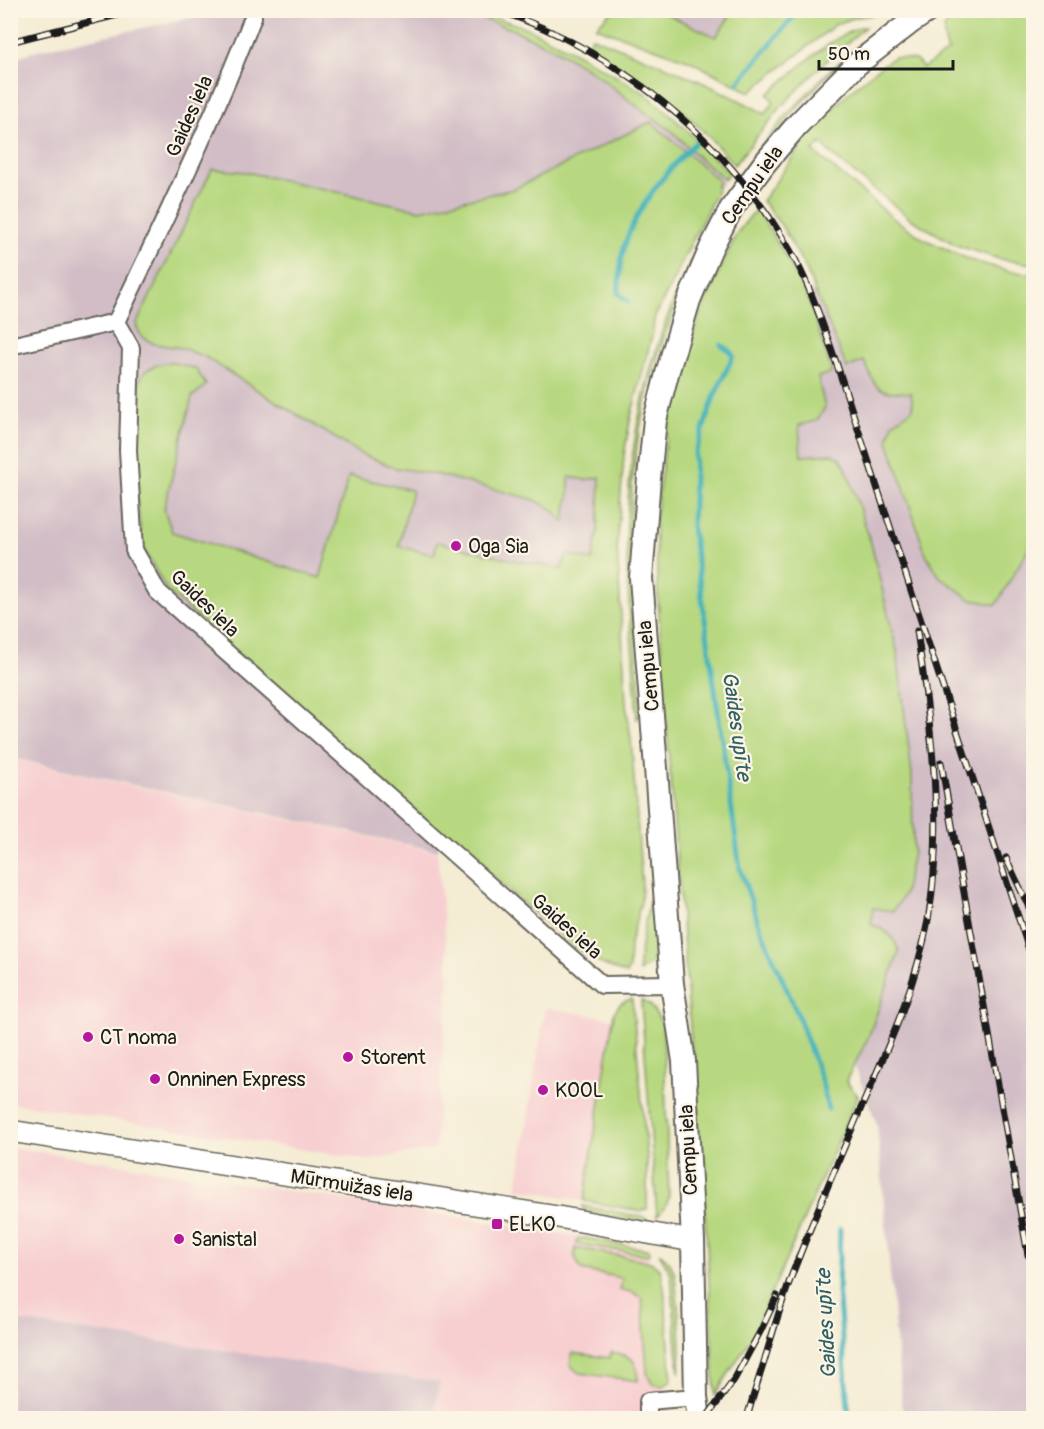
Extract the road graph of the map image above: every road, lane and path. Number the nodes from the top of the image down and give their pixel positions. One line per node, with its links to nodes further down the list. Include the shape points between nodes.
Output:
1 (929, 10): 5 (main road, Cempu iela, via 857,64 797,125 736,201 689,300 668,370 655,420 641,578)
2 (253, 17): 3 (street, Gaides iela, via 199,146)
3 (116, 322): 4 (street); 5 (street, Gaides iela, via 131,348 128,450 135,550 157,591 602,985)
4 (10, 346)
5 (672, 984): 7 (main road, Cempu iela, via 684,1061)
6 (10, 1131): 7 (street, Mūrmuižas iela)
7 (693, 1241): 8 (main road, Cempu iela)
8 (697, 1408): 9 (street, via 648,1401)
9 (648, 1419)

